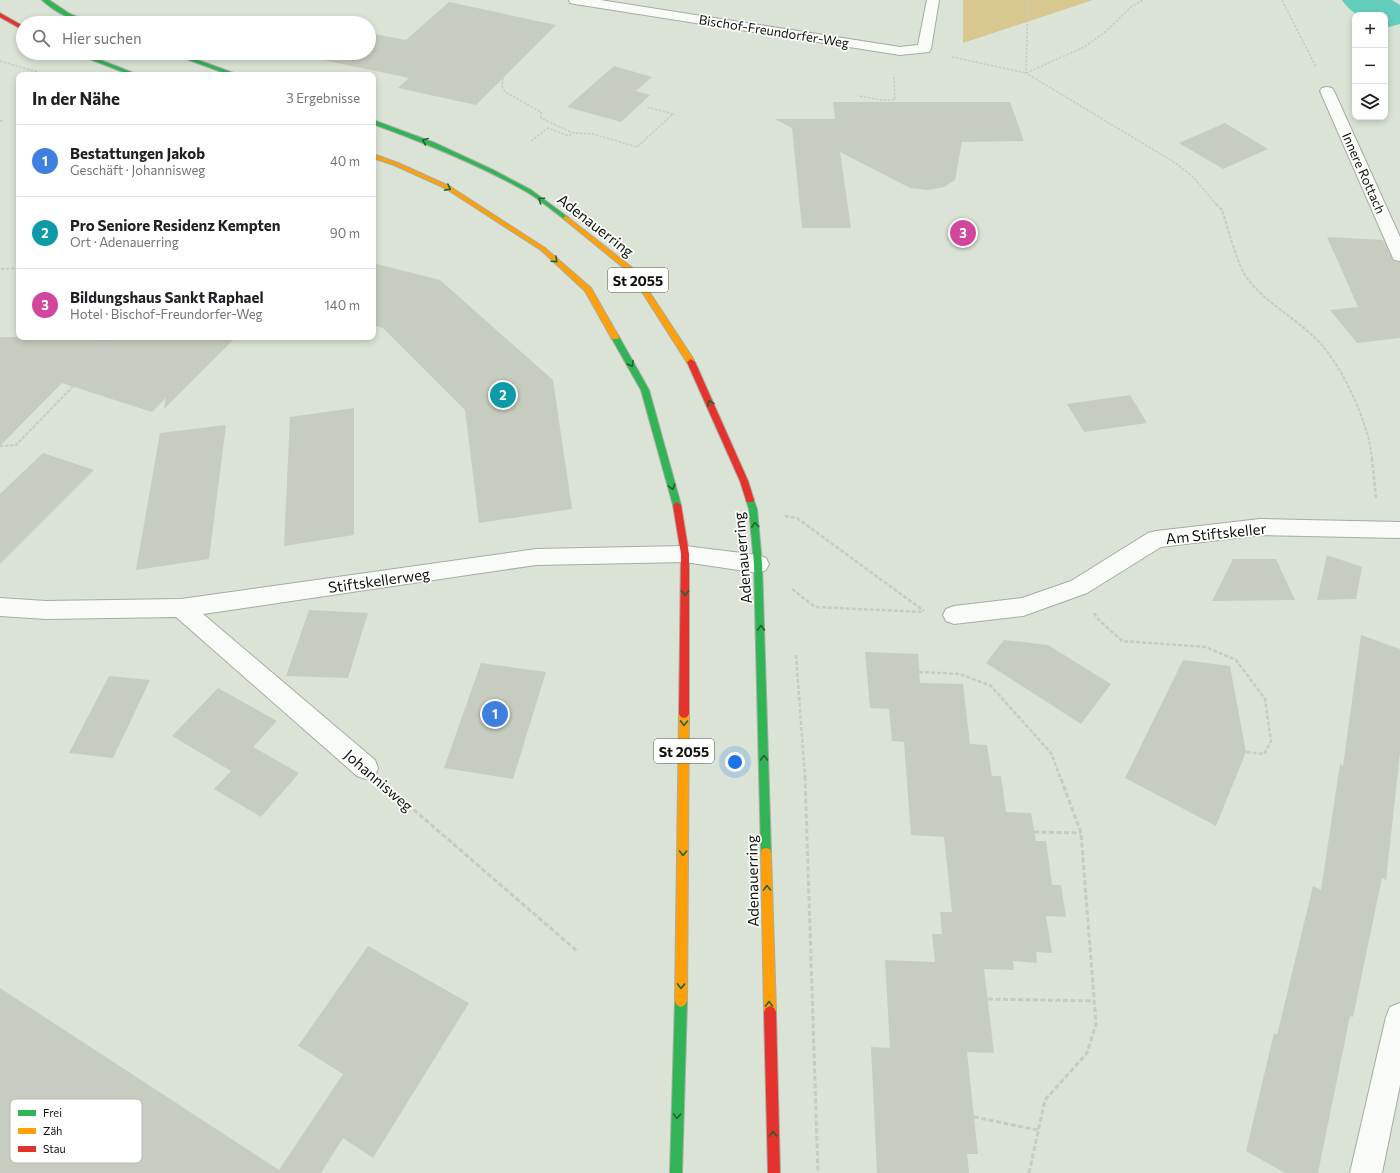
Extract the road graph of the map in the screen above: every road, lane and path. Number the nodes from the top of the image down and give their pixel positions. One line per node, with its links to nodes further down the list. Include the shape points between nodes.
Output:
1 (45, 0): 8 (main road)
2 (575, 0): 11 (street, Bischof-Freundorfer-Weg)
3 (933, 0): 10 (street)
4 (1028, 0): 18 (path)
5 (1143, 0): 18 (path, via 1132,6 1104,33 1084,47)
6 (1282, 0): 20 (path)
7 (0, 15): 9 (main road)
8 (71, 16)
9 (16, 24)
10 (924, 49): 11 (street, Bischof-Freundorfer-Weg); 18 (path, via 968,62)
11 (892, 50): 21 (path, via 895,100)
12 (96, 60): 16 (main road)
13 (193, 60): 17 (main road)
14 (0, 61): 15 (path)
15 (38, 72)
16 (128, 72)
17 (227, 72)
18 (1026, 73): 35 (path, via 1177,164 1192,176 1222,210 1247,278 1276,307 1314,336 1339,367 1371,446 1378,511)
19 (503, 78): 24 (path, via 502,86 505,92 541,112 541,118)
20 (1327, 91): 27 (street, Innere Rottach)
21 (860, 96)
22 (647, 107): 24 (path, via 674,114 637,147 593,134)
23 (376, 123): 34 (main road, Adenauerring / St 2055, one-way to 23, via 744,482 693,365 633,272 579,227 530,192 429,142)
24 (573, 133): 25 (path, via 569,136 548,128)
25 (531, 141)
26 (376, 157): 36 (main road, St 2055, one-way to 36, via 460,195 543,249 588,290 645,390 678,508)
27 (1400, 256)
28 (16, 268): 29 (path)
29 (1, 269)
30 (21, 340): 32 (path)
31 (118, 340): 33 (path, via 16,445)
32 (0, 360)
33 (0, 446)
34 (753, 509): 37 (main road, Adenauerring / St 2055, one-way to 34); 37 (path, via 797,518 926,612 815,607)
35 (1396, 530): 38 (street, Am Stiftskeller, via 1260,527 1156,539)
36 (685, 554): 37 (street, Stiftskellerweg); 40 (street, Stiftskellerweg, via 536,557); 53 (main road, St 2055, one-way to 53, via 682,947)
37 (758, 564): 54 (main road, Adenauerring / St 2055, one-way to 37)
38 (1079, 587): 41 (street, Am Stiftskeller, via 1023,607); 43 (path, via 1097,618 1122,641 1206,647 1236,660 1265,699 1271,741 1264,754)
39 (0, 607): 40 (street, Stiftskellerweg, via 46,610)
40 (181, 608): 44 (street, Johannisweg)
41 (954, 615)
42 (920, 672): 46 (path, via 960,674 991,686 1051,752)
43 (1246, 752)
44 (366, 768): 47 (path, Johannisweg)
45 (1034, 832): 46 (path)
46 (1081, 833): 49 (path)
47 (577, 951)
48 (988, 999): 49 (path)
49 (1094, 1001): 52 (path, via 1096,1024 1087,1053 1045,1100)
50 (1400, 1017): 56 (street)
51 (974, 1117): 52 (path)
52 (1038, 1130): 55 (path)
53 (676, 1173)
54 (774, 1173)
55 (1029, 1173)
56 (1366, 1173)

